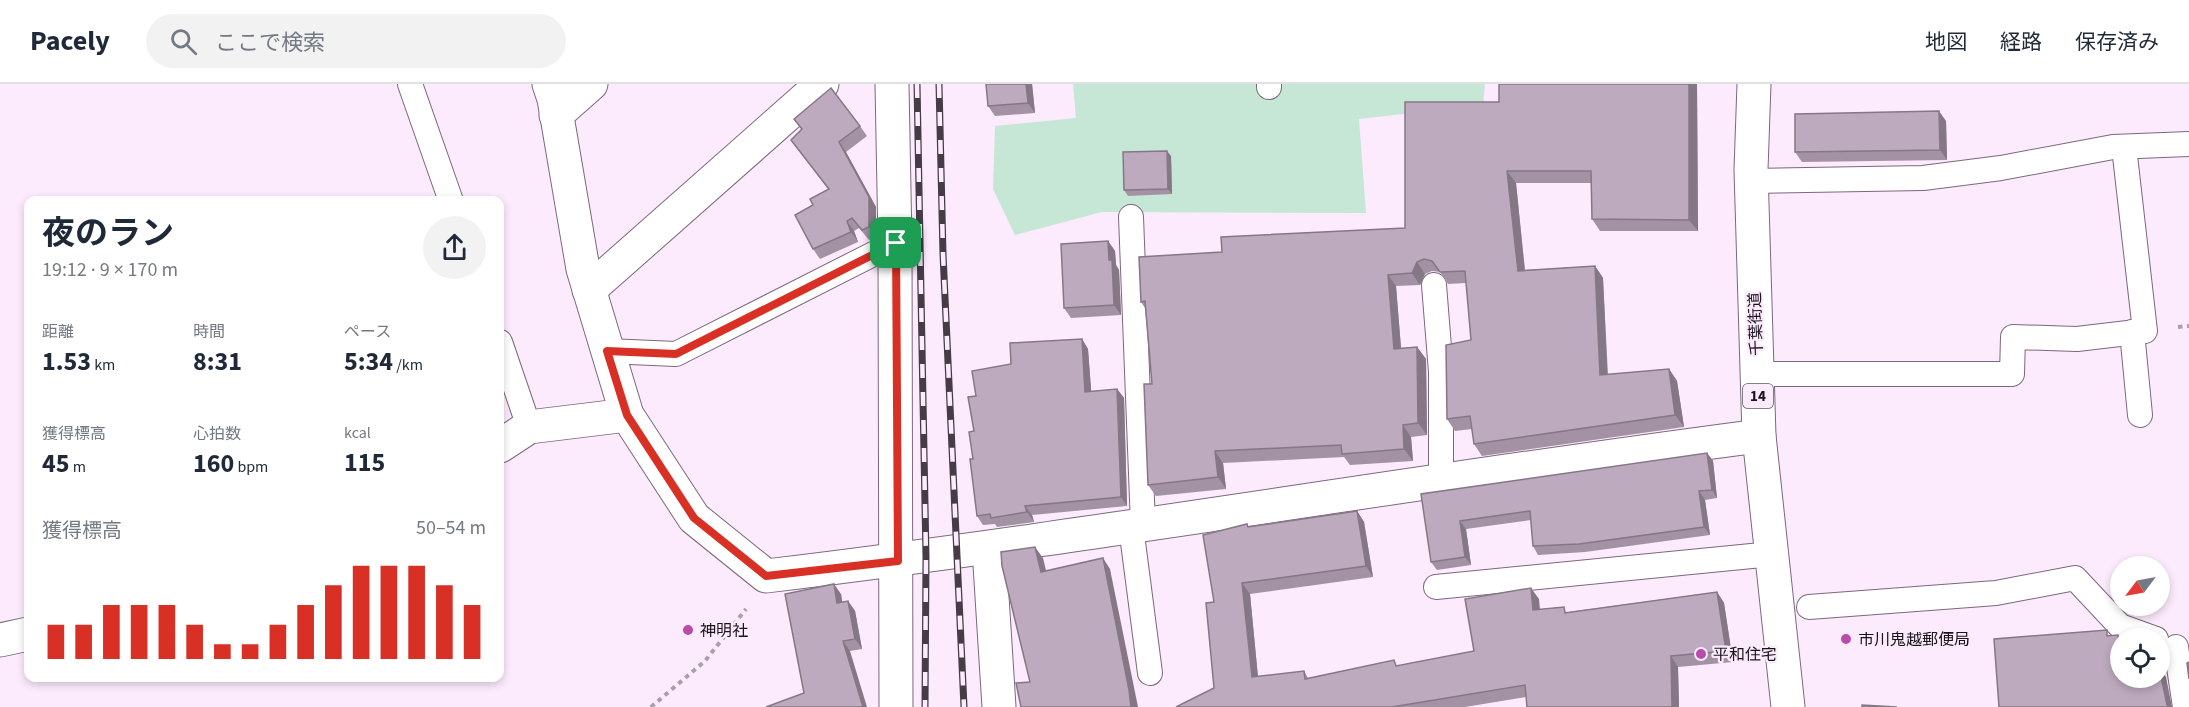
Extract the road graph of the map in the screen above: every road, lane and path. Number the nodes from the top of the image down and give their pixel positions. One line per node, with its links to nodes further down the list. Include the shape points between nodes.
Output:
1 (410, 84): 10 (lane)
2 (591, 84): 6 (main road)
3 (822, 84): 14 (main road)
4 (892, 84): 12 (main road)
5 (1754, 84): 9 (main road, 千葉街道 / 14)
6 (553, 99): 14 (main road)
7 (2189, 144): 8 (lane)
8 (2124, 147): 9 (lane, via 1923,178); 15 (lane, via 2145,331)
9 (1751, 181): 18 (main road, 千葉街道 / 14)
10 (449, 196)
11 (1131, 217): 25 (lane)
12 (896, 243): 16 (lane, via 676,354); 28 (main road)
13 (1434, 285): 24 (lane, via 1441,372)
14 (589, 290): 16 (main road)
15 (2132, 332): 18 (lane, via 2077,339 2013,337 2012,374); 20 (lane)
16 (607, 351): 19 (main road)
17 (504, 354): 21 (lane)
18 (1757, 374): 22 (main road, 千葉街道 / 14)
19 (627, 415): 21 (main road); 29 (main road, via 694,518)
20 (2140, 416)
21 (529, 427): 23 (main road)
22 (1759, 436): 24 (main road); 27 (main road, 千葉街道 / 14)
23 (504, 443)
24 (1441, 479): 25 (main road)
25 (1137, 526): 26 (main road); 36 (lane)
26 (989, 549): 28 (main road); 39 (main road)
27 (1772, 554): 30 (lane); 40 (main road, 千葉街道 / 14)
28 (898, 561): 29 (main road); 38 (main road)
29 (766, 576): 37 (path, via 755,599 705,661)
30 (1436, 587)
31 (1809, 607): 32 (lane, via 1996,593 2075,578)
32 (2126, 628)
33 (24, 635): 34 (main road)
34 (0, 640)
35 (2170, 643): 41 (lane)
36 (1150, 673)
37 (651, 707)
38 (896, 707)
39 (999, 707)
40 (1788, 707)
41 (2185, 707)

